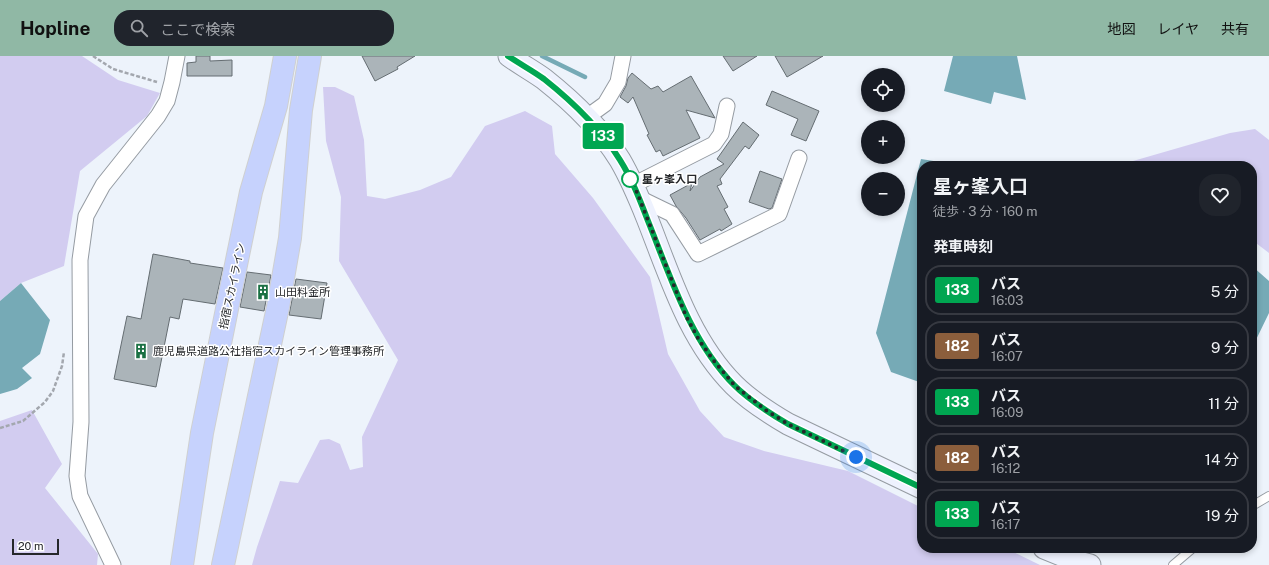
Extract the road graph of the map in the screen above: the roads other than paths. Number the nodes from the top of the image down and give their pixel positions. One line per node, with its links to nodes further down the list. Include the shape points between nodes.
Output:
1 (177, 56): 15 (street, via 167,101 103,185 86,216 80,260 81,422 77,476 80,496)
2 (285, 56): 16 (highway, 指宿スカイライン, via 276,106 251,192 228,302 202,433)
3 (310, 56): 17 (highway, via 301,110 290,238 278,307)
4 (508, 56): 7 (street, via 544,79)
5 (623, 56): 7 (street, via 618,82 605,104)
6 (727, 106): 9 (street, via 721,134 714,144)
7 (587, 117): 9 (street, via 620,160)
8 (799, 158): 9 (street, via 779,214 698,254 672,214)
9 (636, 192): 10 (street, via 686,316 710,356 735,386 788,424)
10 (917, 486)
11 (1269, 496): 12 (lane)
12 (1257, 503)
13 (1056, 553): 18 (street)
14 (1187, 553): 19 (lane)
15 (113, 565)
16 (182, 565)
17 (223, 565)
18 (1090, 565)
19 (1173, 565)

